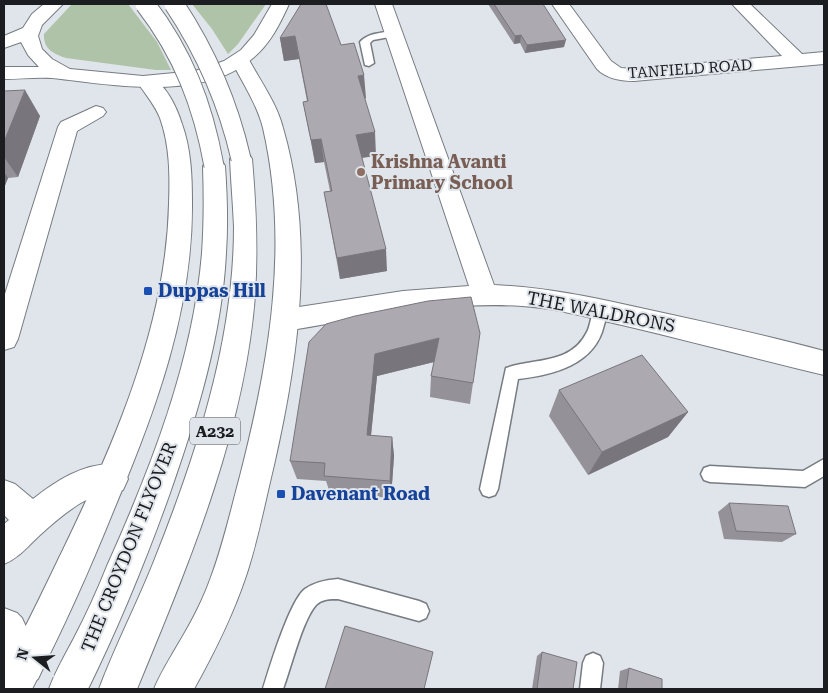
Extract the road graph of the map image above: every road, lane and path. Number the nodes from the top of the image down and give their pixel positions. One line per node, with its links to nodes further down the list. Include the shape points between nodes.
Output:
1 (54, 4): 8 (main road)
2 (145, 4): 19 (main road, THE CROYDON FLYOVER / A232, bridge, via 168,35 190,75 210,139)
3 (174, 4): 19 (main road, THE CROYDON FLYOVER / A232, bridge, via 200,44 221,88 235,132)
4 (280, 4): 12 (main road, via 258,43)
5 (383, 4): 9 (main road)
6 (561, 4): 13 (main road, TANFIELD ROAD, via 604,65 617,74)
7 (740, 4): 13 (main road)
8 (30, 31): 10 (main road); 16 (main road, via 30,44 36,53)
9 (392, 34): 14 (lane, via 367,40); 20 (main road)
10 (4, 43)
11 (824, 58): 13 (main road, TANFIELD ROAD)
12 (240, 60): 17 (main road, via 203,74); 22 (main road, via 272,126 286,190 290,250)
13 (798, 61)
14 (369, 63)
15 (4, 73): 16 (main road)
16 (60, 73): 17 (main road)
17 (148, 83): 27 (main road, via 164,103 176,138 181,167 180,236 176,273 162,335 136,421)
18 (96, 112): 23 (main road, via 63,117)
19 (227, 162): 37 (main road, THE CROYDON FLYOVER / A232, via 206,310 178,425 110,604); 38 (main road, THE CROYDON FLYOVER / A232, via 245,192 244,266 226,388 190,510 157,599)
20 (485, 295): 21 (main road, THE WALDRONS, via 523,296); 22 (main road, THE WALDRONS, via 409,301)
21 (600, 310): 24 (main road, THE WALDRONS); 28 (lane, via 593,337 577,355 549,369 511,374)
22 (286, 320): 32 (main road, via 265,439 238,545)
23 (4, 339)
24 (824, 364)
25 (824, 466): 26 (lane, via 805,479)
26 (710, 474)
27 (112, 479): 30 (main road, via 92,481); 36 (main road, via 74,567)
28 (489, 489)
29 (4, 495): 30 (main road, via 22,510)
30 (30, 522): 31 (main road)
31 (4, 547)
32 (218, 605): 39 (main road); 40 (main road)
33 (419, 611): 41 (lane, via 338,589 323,590 310,597 300,612)
34 (4, 626): 36 (main road, via 9,631)
35 (593, 663): 42 (lane)
36 (19, 678)
37 (68, 689)
38 (118, 689)
39 (173, 689)
40 (192, 689)
41 (273, 689)
42 (590, 689)

